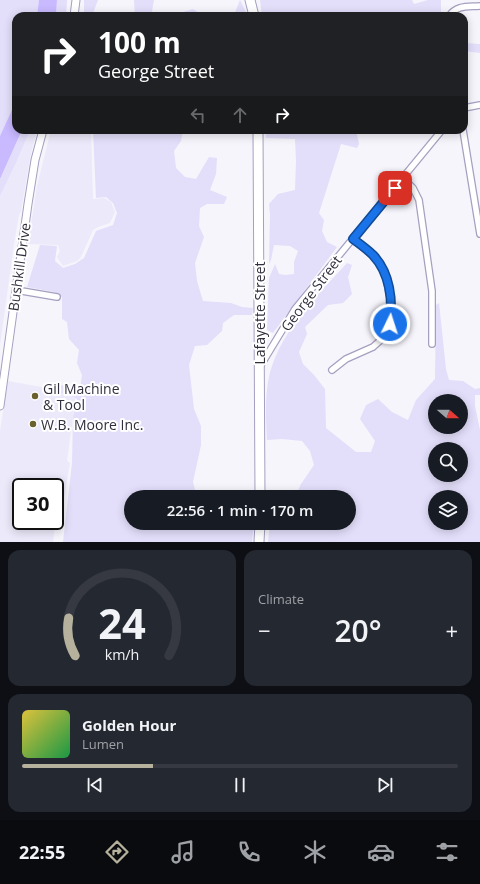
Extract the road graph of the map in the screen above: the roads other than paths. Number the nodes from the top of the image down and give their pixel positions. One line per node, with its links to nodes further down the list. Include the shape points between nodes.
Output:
1 (76, 0): 4 (street)
2 (250, 0): 5 (main road)
3 (480, 6): 6 (street, via 461,7)
4 (74, 12)
5 (253, 12)
6 (452, 12)
7 (480, 105): 8 (street)
8 (468, 107)
9 (42, 134): 16 (street, Bushkill Drive, via 30,186)
10 (258, 134): 19 (main road, Lafayette Street)
11 (439, 134): 13 (street, George Street)
12 (464, 134): 14 (street)
13 (404, 178): 15 (street, George Street); 18 (street, via 419,200 432,291)
14 (480, 234)
15 (353, 239): 19 (street, George Street, via 295,309); 20 (street, via 372,255 386,276 392,309 390,324 383,338 373,347 346,359)
16 (16, 290): 17 (street); 21 (street, Bushkill Drive)
17 (57, 297)
18 (432, 344)
19 (259, 367): 22 (main road, Lafayette Street)
20 (332, 370)
21 (0, 406)
22 (260, 490)
23 (260, 530): 24 (main road)
24 (259, 542)

